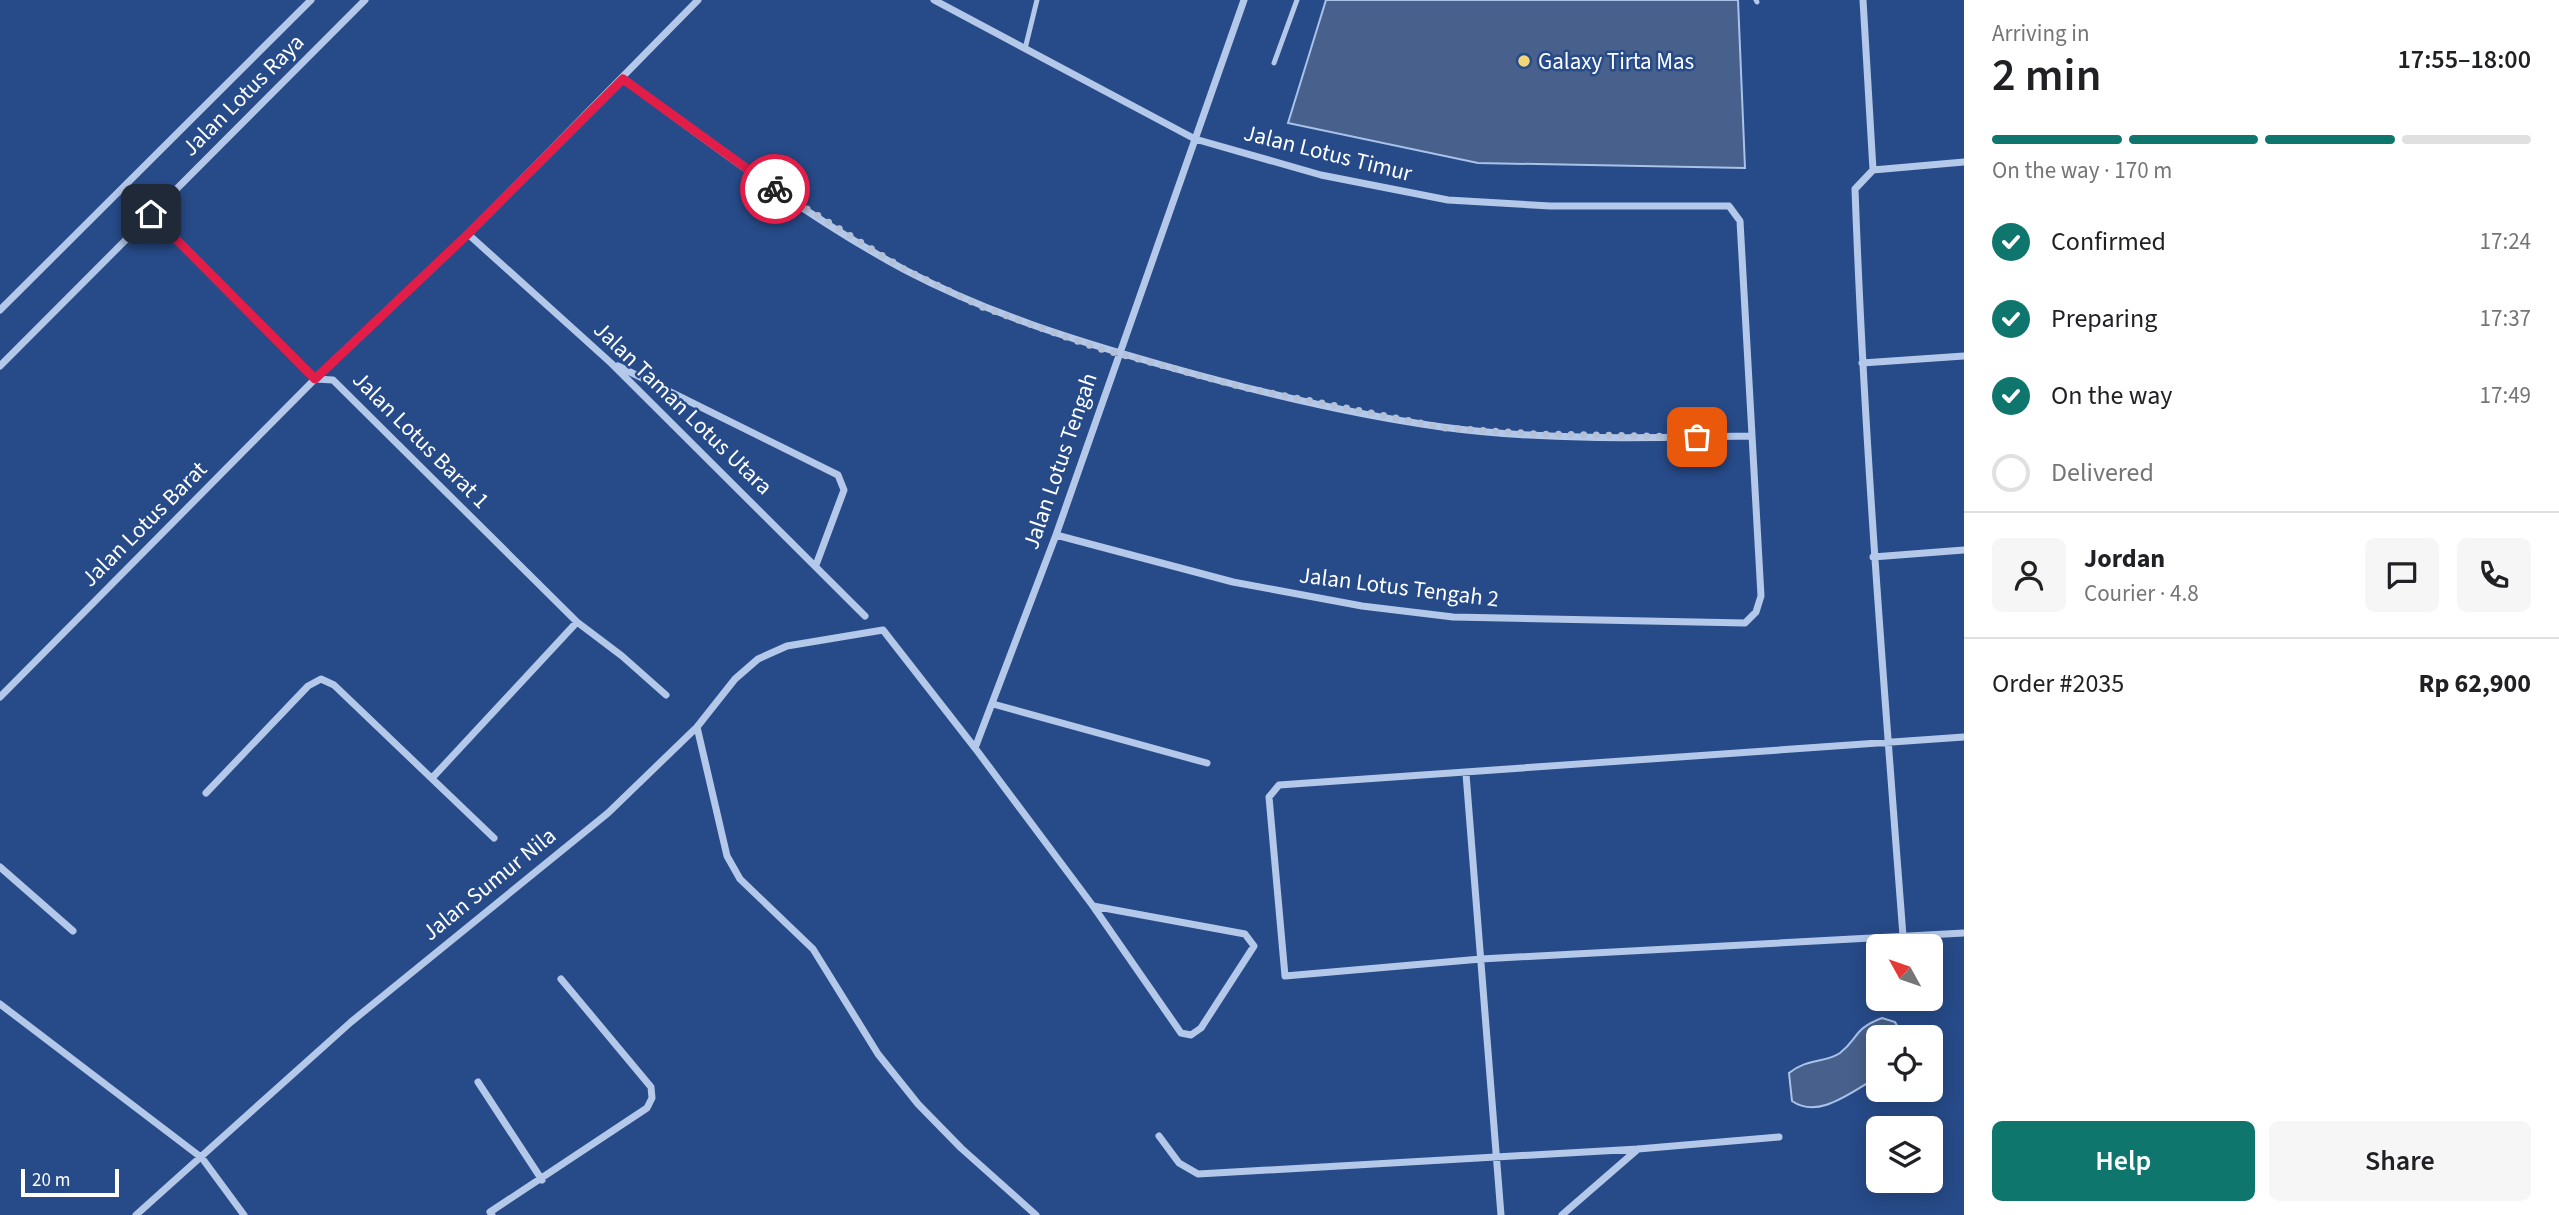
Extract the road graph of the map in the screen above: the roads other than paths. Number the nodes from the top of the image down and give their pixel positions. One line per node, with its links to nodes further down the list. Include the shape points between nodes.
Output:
1 (311, 0): 17 (street, Jalan Lotus Raya)
2 (365, 0): 15 (street, Jalan Lotus Raya)
3 (698, 0): 11 (street, Jalan Lotus Barat)
4 (934, 0): 9 (street, Jalan Lotus Timur)
5 (1037, 0): 9 (lane)
6 (1244, 0): 12 (street, Jalan Lotus Tengah)
7 (1297, 0): 10 (lane)
8 (1863, 0): 14 (street)
9 (1025, 49): 12 (street, Jalan Lotus Timur)
10 (1274, 63)
11 (623, 79): 16 (street, Jalan Lotus Barat); 18 (street, via 766,184 904,269 982,307)
12 (1195, 139): 18 (street, Jalan Lotus Tengah); 24 (street, Jalan Lotus Timur, via 1321,175 1448,200 1550,206 1730,206 1740,221)
13 (1964, 162): 14 (street)
14 (1873, 170): 21 (street, via 1855,189)
15 (151, 214): 22 (street, Jalan Lotus Raya); 23 (street, Jalan Lotus Barat 1)
16 (468, 234): 20 (street, Jalan Taman Lotus Utara); 23 (street, Jalan Lotus Barat)
17 (0, 310)
18 (1118, 353): 24 (street, via 1307,402 1445,428 1642,438); 25 (street, Jalan Lotus Tengah)
19 (1964, 356): 21 (street)
20 (611, 363): 28 (street, Jalan Taman Lotus Utara); 28 (street, via 838,475 844,490)
21 (1861, 363): 27 (street)
22 (0, 366)
23 (315, 379): 30 (street, Jalan Lotus Barat 1, via 333,380); 32 (street, Jalan Lotus Barat)
24 (1752, 436): 25 (street, Jalan Lotus Tengah 2, via 1761,596 1756,612 1745,623 1453,617 1362,606 1233,582)
25 (1056, 535): 33 (street, Jalan Lotus Tengah)
26 (1964, 550): 27 (street)
27 (1873, 557): 36 (street)
28 (816, 565): 29 (street, Jalan Taman Lotus Utara)
29 (865, 616)
30 (577, 622): 31 (street, Jalan Lotus Barat 1); 40 (street)
31 (666, 695)
32 (0, 696)
33 (993, 704): 37 (street, Jalan Lotus Tengah); 38 (street)
34 (697, 727): 37 (street, Jalan Sumur Nila, via 735,679 775,649 883,630); 57 (street, Jalan Sumur Nila, via 608,813 351,1022); 63 (street, via 727,856 740,879 813,949 878,1054 918,1104)
35 (1964, 737): 36 (street)
36 (1888, 742): 39 (street); 47 (street)
37 (975, 748): 44 (street)
38 (1207, 763)
39 (1466, 774): 50 (street); 50 (street, via 1279,785 1269,797 1285,976)
40 (433, 777): 41 (street, via 334,685 321,679 308,686); 42 (street)
41 (206, 793)
42 (494, 838)
43 (0, 867): 45 (street)
44 (1093, 906): 44 (street, via 1186,1035 1201,1028 1254,947 1245,934)
45 (73, 932)
46 (1964, 933): 48 (street)
47 (1903, 934)
48 (1943, 934)
49 (1866, 938): 50 (street)
50 (1481, 959): 58 (street)
51 (561, 979): 59 (street, via 653,1093 647,1108)
52 (0, 1004): 57 (street)
53 (478, 1082): 59 (street)
54 (1159, 1136): 58 (street, via 1178,1163 1198,1174)
55 (1779, 1137): 56 (street)
56 (1638, 1149): 58 (street); 65 (street)
57 (202, 1158): 60 (street, Jalan Sumur Nila); 61 (street)
58 (1497, 1158): 64 (street)
59 (542, 1180): 62 (street, via 490,1212)
60 (136, 1215)
61 (244, 1215)
62 (492, 1215)
63 (1036, 1215)
64 (1501, 1215)
65 (1562, 1215)

